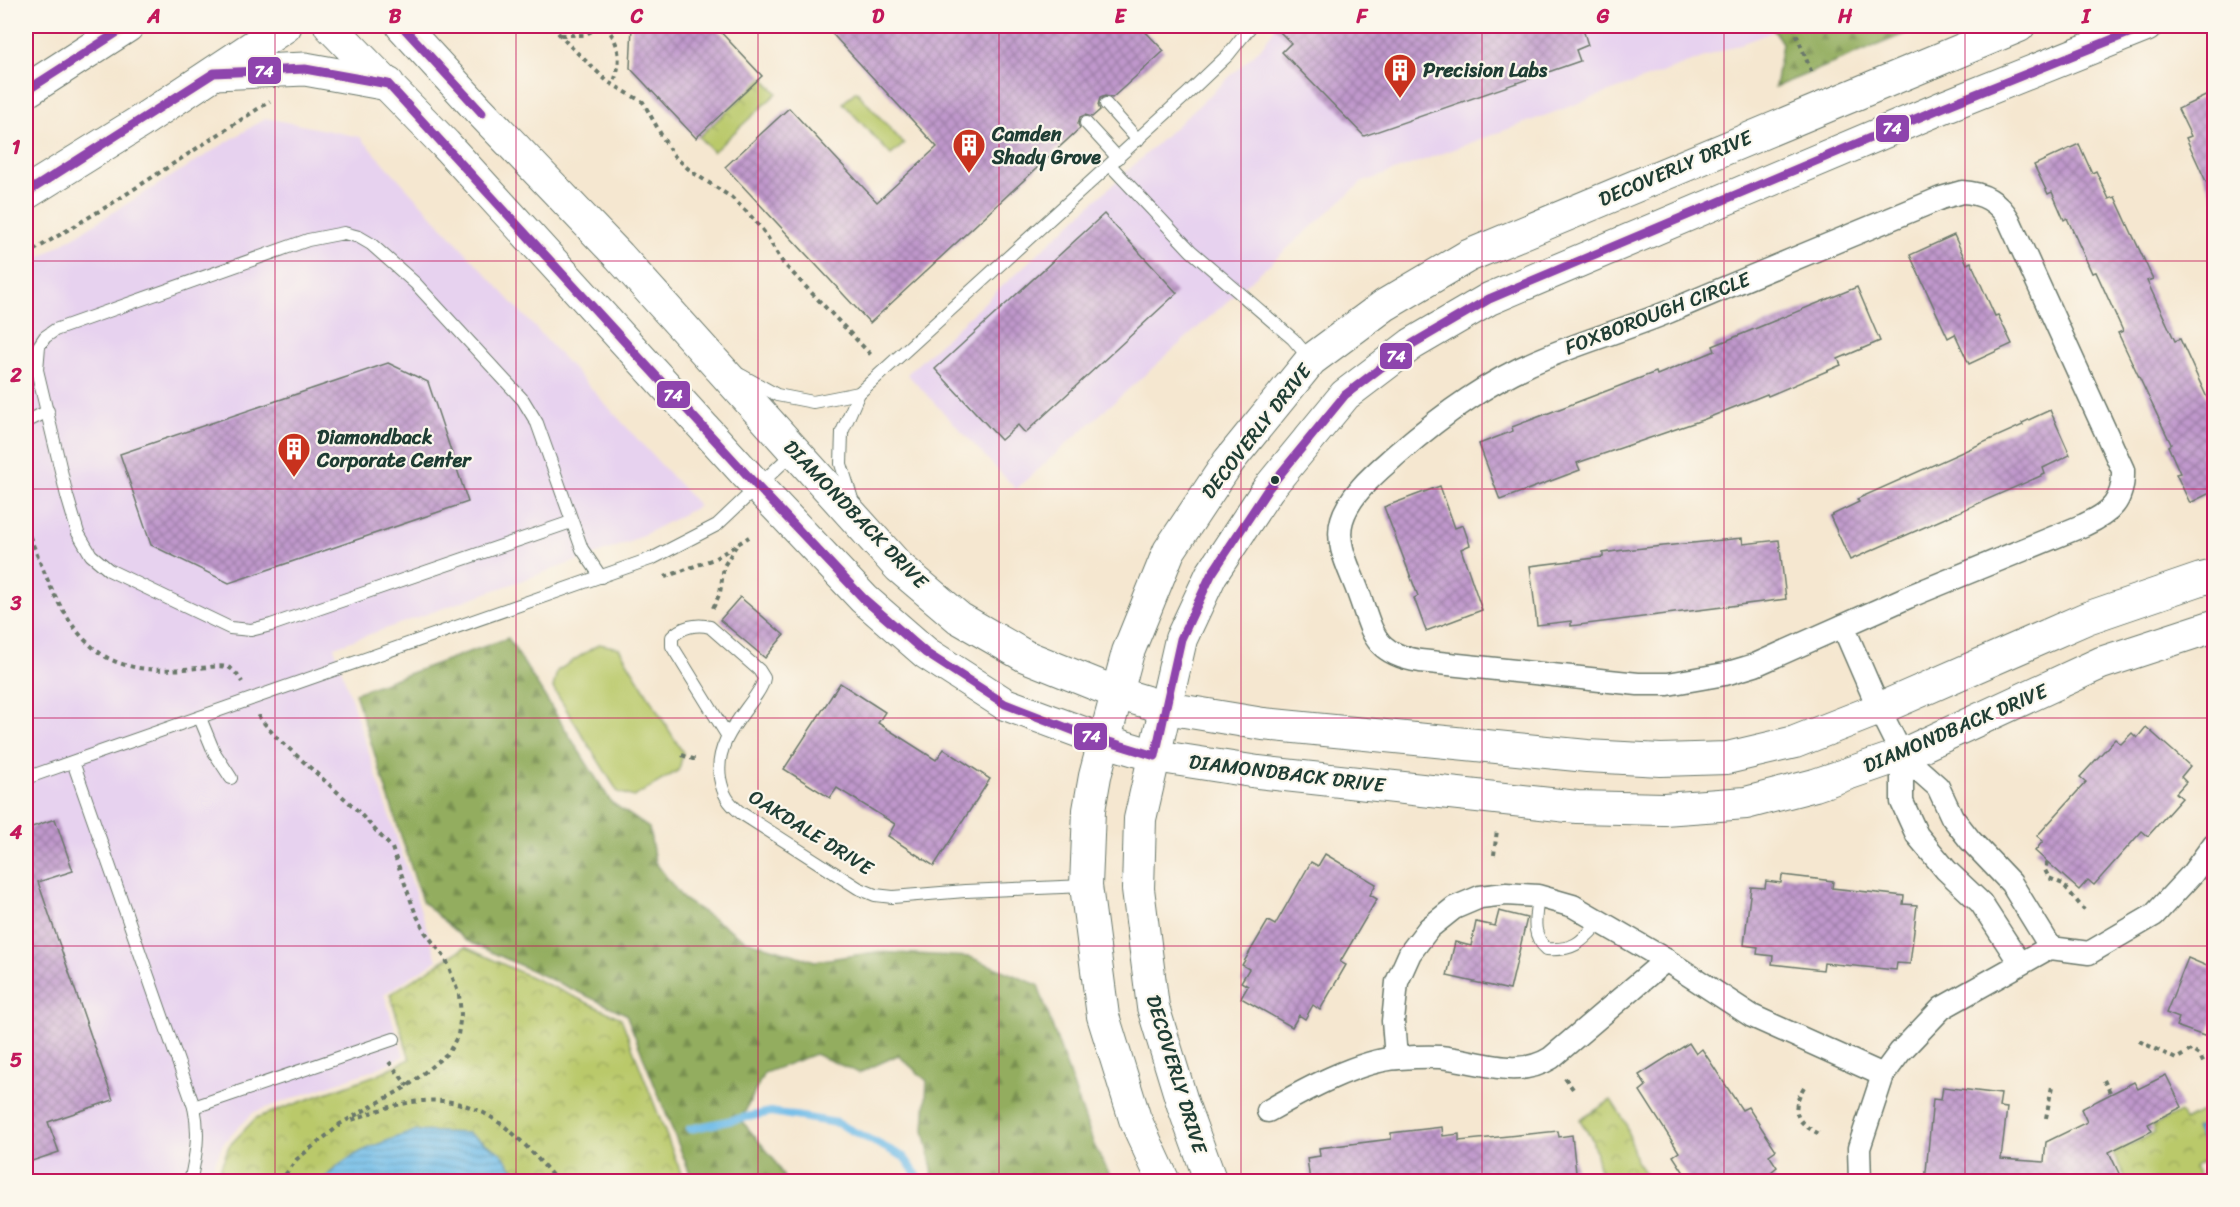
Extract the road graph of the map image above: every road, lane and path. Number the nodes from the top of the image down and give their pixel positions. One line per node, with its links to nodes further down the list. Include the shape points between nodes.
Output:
1 (127, 26): 16 (main road)
2 (285, 26): 12 (main road)
3 (330, 26): 14 (street, DIAMONDBACK DRIVE)
4 (402, 26): 24 (street, DIAMONDBACK DRIVE)
5 (552, 26): 11 (path)
6 (604, 26): 11 (path, via 584,35); 15 (path, via 619,48 619,66)
7 (1251, 26): 20 (lane, via 1228,55)
8 (1793, 26): 13 (path)
9 (2019, 26): 25 (street, DECOVERLY DRIVE, via 1468,256 1385,305)
10 (2146, 26): 45 (street, DECOVERLY DRIVE, via 1489,298 1412,344 1345,395 1268,489 1211,575 1181,639)
11 (560, 35): 15 (path)
12 (214, 73): 14 (main road, via 305,69); 22 (main road)
13 (1813, 76)
14 (388, 84): 31 (street, DIAMONDBACK DRIVE)
15 (612, 84): 26 (path, via 643,102 672,154 749,214 783,263)
16 (26, 91)
17 (278, 96): 23 (path)
18 (1106, 104): 20 (lane)
19 (1086, 123): 21 (lane)
20 (1138, 140): 21 (lane)
21 (1114, 162): 25 (lane, via 1203,262 1293,339); 26 (lane)
22 (26, 193)
23 (26, 255)
24 (700, 345): 27 (lane, via 777,395 813,402); 30 (street, DIAMONDBACK DRIVE)
25 (1311, 360): 43 (street, DECOVERLY DRIVE, via 1229,461 1169,551 1139,621)
26 (885, 369): 27 (lane)
27 (859, 393): 33 (lane, via 842,432 841,464)
28 (48, 411): 29 (lane); 32 (lane, via 78,533 91,555 109,570 230,628 251,630 271,625); 32 (lane, via 36,359 39,346 55,330 308,240 344,233 371,244 415,283 523,400 537,423)
29 (26, 422)
30 (795, 451): 31 (lane); 33 (street, DIAMONDBACK DRIVE)
31 (758, 487): 38 (lane, via 717,525 653,558); 51 (street, DIAMONDBACK DRIVE, via 864,599 926,652 1005,704)
32 (571, 522): 38 (lane, via 582,549)
33 (860, 522): 43 (street, DIAMONDBACK DRIVE, via 899,567 959,618 1025,656)
34 (26, 528): 44 (path, via 67,616 98,653 115,662 153,670 230,668 239,676)
35 (749, 537): 36 (path)
36 (736, 545): 39 (path, via 714,559); 40 (path, via 724,566 720,593)
37 (2214, 576): 46 (street, DIAMONDBACK DRIVE, via 2087,618)
38 (601, 577): 44 (lane)
39 (658, 579)
40 (705, 626): 50 (lane, OAKDALE DRIVE, via 764,678); 50 (lane, via 679,631 671,641)
41 (1843, 626): 41 (street, FOXBOROUGH CIRCLE, via 1755,665 1668,684 1401,658 1384,649 1373,630 1342,547 1342,521 1348,505 1384,465 1432,424 1485,387 1547,356 1652,319 1941,198 1962,192 1983,196 1995,202 2009,220 2117,456 2123,470 2120,498 2098,519); 46 (street)
42 (2214, 626): 52 (street, DIAMONDBACK DRIVE, via 2101,663)
43 (1117, 693): 45 (street, DIAMONDBACK DRIVE); 51 (street, DECOVERLY DRIVE)
44 (251, 700): 48 (path); 49 (lane)
45 (1166, 708): 46 (street, DIAMONDBACK DRIVE, via 1263,724 1661,760 1727,758 1784,745); 54 (street, DECOVERLY DRIVE)
46 (1879, 709): 52 (street)
47 (270, 714): 48 (path)
48 (259, 717): 77 (path, via 392,848 415,912 446,959 459,995 458,1035 449,1052)
49 (201, 718): 56 (lane); 58 (lane, via 214,752)
50 (727, 735): 63 (lane, OAKDALE DRIVE, via 719,771 722,791 729,803 871,894 893,897)
51 (1105, 741): 54 (street, DIAMONDBACK DRIVE); 63 (street, DECOVERLY DRIVE, via 1089,810)
52 (1902, 754): 54 (street, DIAMONDBACK DRIVE, via 1815,785 1746,803 1664,809 1577,807 1258,772); 67 (street, via 1938,787 1952,817 2011,883); 69 (street, via 1902,802 1917,835 1981,903)
53 (682, 755): 55 (path)
54 (1155, 756): 90 (street, DECOVERLY DRIVE, via 1140,819 1139,900 1153,1007)
55 (699, 759)
56 (74, 762): 57 (lane); 81 (lane)
57 (26, 778)
58 (231, 778)
59 (1497, 830): 61 (path)
60 (2214, 844): 67 (street, via 2154,915 2089,953)
61 (1494, 855)
62 (2047, 862): 65 (path, via 2049,878 2064,884)
63 (1086, 886): 89 (street, DECOVERLY DRIVE, via 1103,1016 1135,1119)
64 (1538, 896): 66 (street, via 1574,906); 66 (lane, via 1536,935 1547,949 1571,949); 72 (street, via 1480,897 1454,908 1429,928 1410,953 1397,982 1393,1021)
65 (2084, 910)
66 (1600, 922): 68 (street)
67 (2051, 948): 69 (street)
68 (1666, 960): 72 (street, via 1539,1065 1508,1069 1440,1057); 75 (street, via 1752,1016)
69 (2020, 963): 75 (street, via 1942,1008)
70 (394, 1039): 81 (lane)
71 (2139, 1041): 74 (path, via 2176,1059 2191,1050)
72 (1396, 1058): 82 (street, via 1348,1071)
73 (388, 1061): 77 (path)
74 (2204, 1064)
75 (1883, 1075): 91 (street, via 1859,1148)
76 (2104, 1080): 80 (path)
77 (408, 1086): 84 (path)
78 (2052, 1086): 83 (path)
79 (1803, 1087): 85 (path, via 1796,1113 1808,1128)
80 (2111, 1094)
81 (194, 1107): 86 (lane, via 197,1148)
82 (1268, 1111)
83 (2046, 1118)
84 (338, 1125): 87 (path, via 297,1159); 88 (path, via 405,1103 456,1102 475,1108 512,1132)
85 (1822, 1135)
86 (190, 1182)
87 (280, 1182)
88 (556, 1182)
89 (1164, 1182)
90 (1210, 1182)
91 (1860, 1182)

